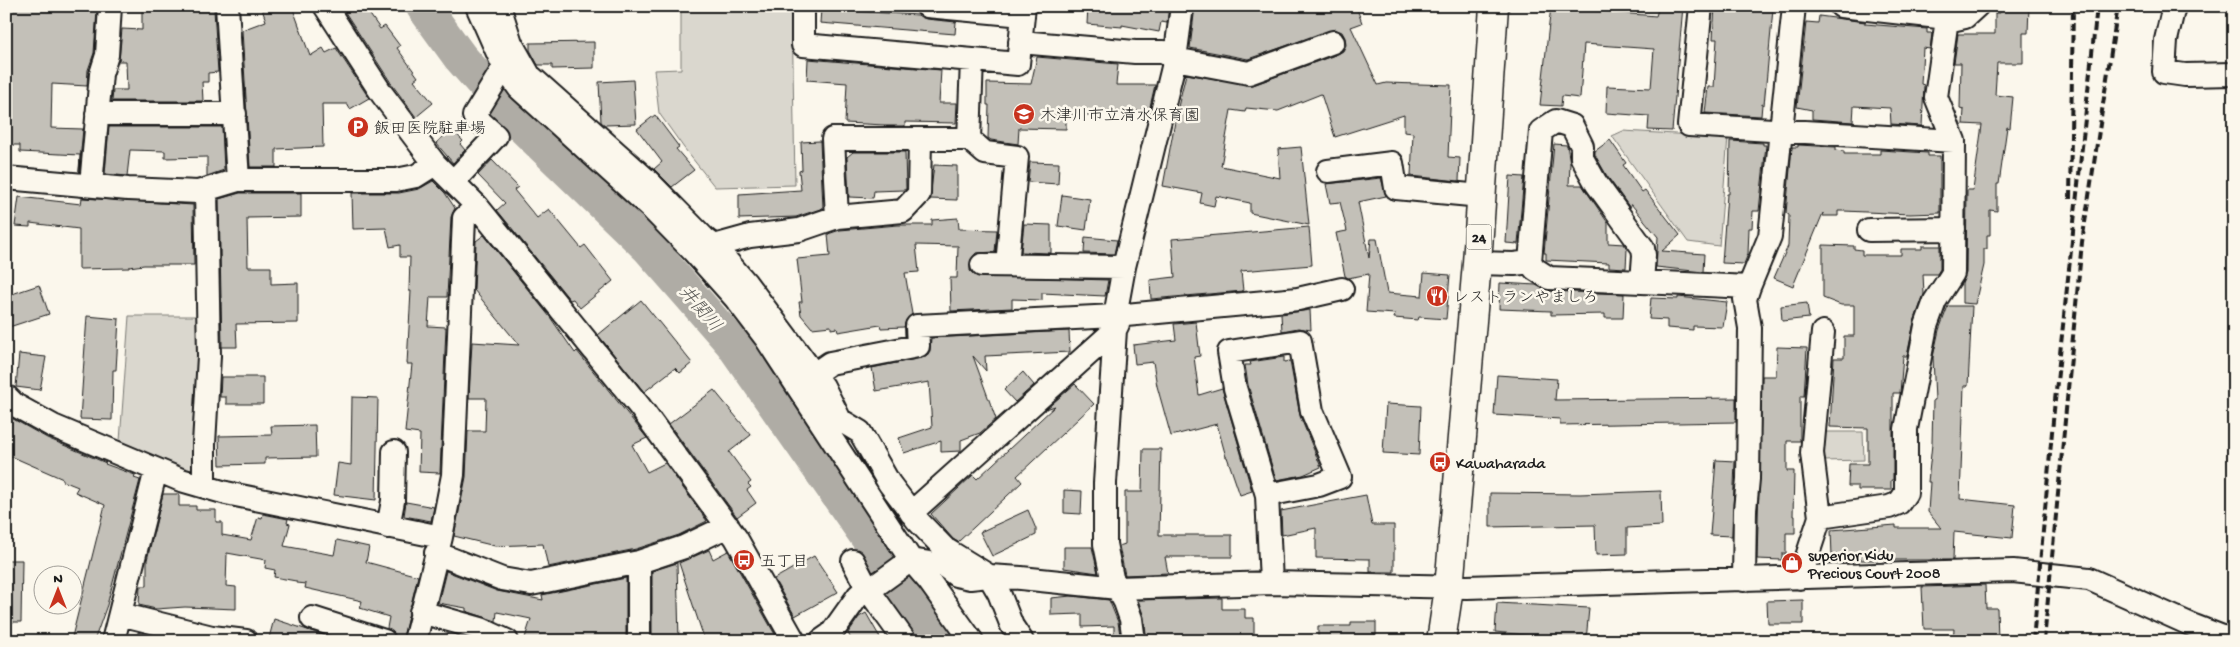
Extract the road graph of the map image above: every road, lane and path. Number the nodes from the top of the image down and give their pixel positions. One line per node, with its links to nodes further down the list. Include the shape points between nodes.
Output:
1 (110, 6): 24 (street, via 107,55 101,74)
2 (227, 6): 25 (street)
3 (325, 6): 30 (street, via 382,94)
4 (477, 6): 22 (street)
5 (499, 6): 42 (street, via 511,43 529,76 649,182)
6 (803, 6): 21 (street, via 803,45)
7 (927, 6): 16 (street)
8 (1182, 6): 20 (street)
9 (1494, 6): 37 (highway, 24)
10 (1701, 6): 26 (street, via 1689,125)
11 (1794, 6): 26 (street)
12 (1841, 6): 15 (street)
13 (1978, 6): 17 (street, via 1965,17)
14 (2174, 6): 23 (street, via 2166,40 2164,72)
15 (1877, 8): 17 (street)
16 (1023, 10): 18 (street)
17 (1946, 19): 29 (street, via 1936,97)
18 (1020, 42): 20 (street, via 1162,52); 21 (street, via 1018,64)
19 (1334, 42): 20 (street, via 1249,73)
20 (1175, 59): 47 (street)
21 (972, 60): 27 (street)
22 (500, 72): 34 (street, via 474,116 496,136); 60 (street, via 649,206 693,250 765,337)
23 (2234, 74)
24 (97, 114): 25 (street); 35 (street)
25 (235, 114): 33 (street)
26 (1780, 130): 29 (street); 49 (street, via 1770,236)
27 (969, 139): 28 (street); 46 (street, via 985,153 1017,157)
28 (920, 140): 39 (street, via 919,194 903,211); 39 (street, via 833,140)
29 (1954, 141): 40 (street)
30 (435, 164): 33 (street, via 416,176 396,180); 34 (street)
31 (1328, 171): 37 (street, via 1392,162 1396,188)
32 (6, 178): 35 (street)
33 (238, 180): 36 (street)
34 (452, 182): 38 (street)
35 (91, 185): 36 (street)
36 (206, 190): 58 (street, via 209,356)
37 (1482, 196): 44 (highway, 24)
38 (477, 206): 63 (street, via 640,407); 65 (street, via 464,218 453,475)
39 (837, 217): 42 (street, via 799,230 750,236)
40 (1954, 229): 41 (street); 62 (street, via 1953,273 1935,301 1926,326 1906,429 1906,493 1899,503 1889,507)
41 (1868, 230)
42 (714, 246): 53 (street)
43 (1530, 262): 44 (street); 48 (street, via 1534,269 1549,278); 48 (street, via 1541,131 1556,121 1572,126 1582,146 1582,158 1596,183 1643,248)
44 (1477, 263): 75 (highway, 24)
45 (982, 265): 46 (street)
46 (1007, 265): 47 (street)
47 (1124, 267): 51 (street)
48 (1642, 282): 49 (street)
49 (1749, 287): 71 (street, via 1745,299 1750,328)
50 (1342, 289): 51 (street, via 1298,300)
51 (1115, 323): 53 (street, via 916,326 918,346 830,363); 61 (street); 74 (street, via 1105,483 1105,544 1112,578)
52 (1823, 332): 62 (street, via 1812,453)
53 (814, 374): 55 (street)
54 (6, 396): 57 (street, via 15,405 53,426)
55 (840, 420): 60 (street, via 877,487); 61 (street, via 860,432 889,483)
56 (394, 452): 64 (street, via 393,501)
57 (156, 470): 58 (street); 77 (street)
58 (204, 486): 64 (street)
59 (1267, 495): 59 (street, via 1235,388 1229,352 1300,341 1312,411 1340,477 1320,486); 72 (street)
60 (878, 507): 68 (street)
61 (912, 513): 69 (street, via 944,549)
62 (1820, 516): 70 (street)
63 (728, 526): 67 (street, via 684,547); 85 (street)
64 (388, 527): 65 (street)
65 (438, 545): 67 (street, via 502,579 531,584); 76 (street)
66 (853, 561): 73 (street)
67 (638, 562): 84 (street)
68 (908, 562): 69 (street, via 944,565 956,575); 73 (street); 88 (street, via 929,581)
69 (989, 576): 74 (street); 89 (street)
70 (1800, 578): 71 (street); 92 (street, via 2012,571 2089,579)
71 (1744, 580): 75 (street)
72 (1271, 583): 74 (street); 75 (street)
73 (871, 587): 86 (street, via 858,596 831,634); 87 (street)
74 (1118, 588): 90 (street, via 1131,619)
75 (1449, 588): 91 (highway, 24)
76 (421, 612): 82 (street, via 422,620); 83 (street, via 481,628)
77 (120, 614): 79 (street); 80 (street, via 212,638)
78 (312, 618): 81 (street)
79 (113, 641)
80 (246, 641)
81 (384, 641)
82 (415, 641)
83 (507, 641)
84 (638, 641)
85 (794, 641)
86 (822, 641)
87 (905, 641)
88 (972, 641)
89 (1022, 641)
90 (1134, 641)
91 (1441, 641)
92 (2233, 641)

